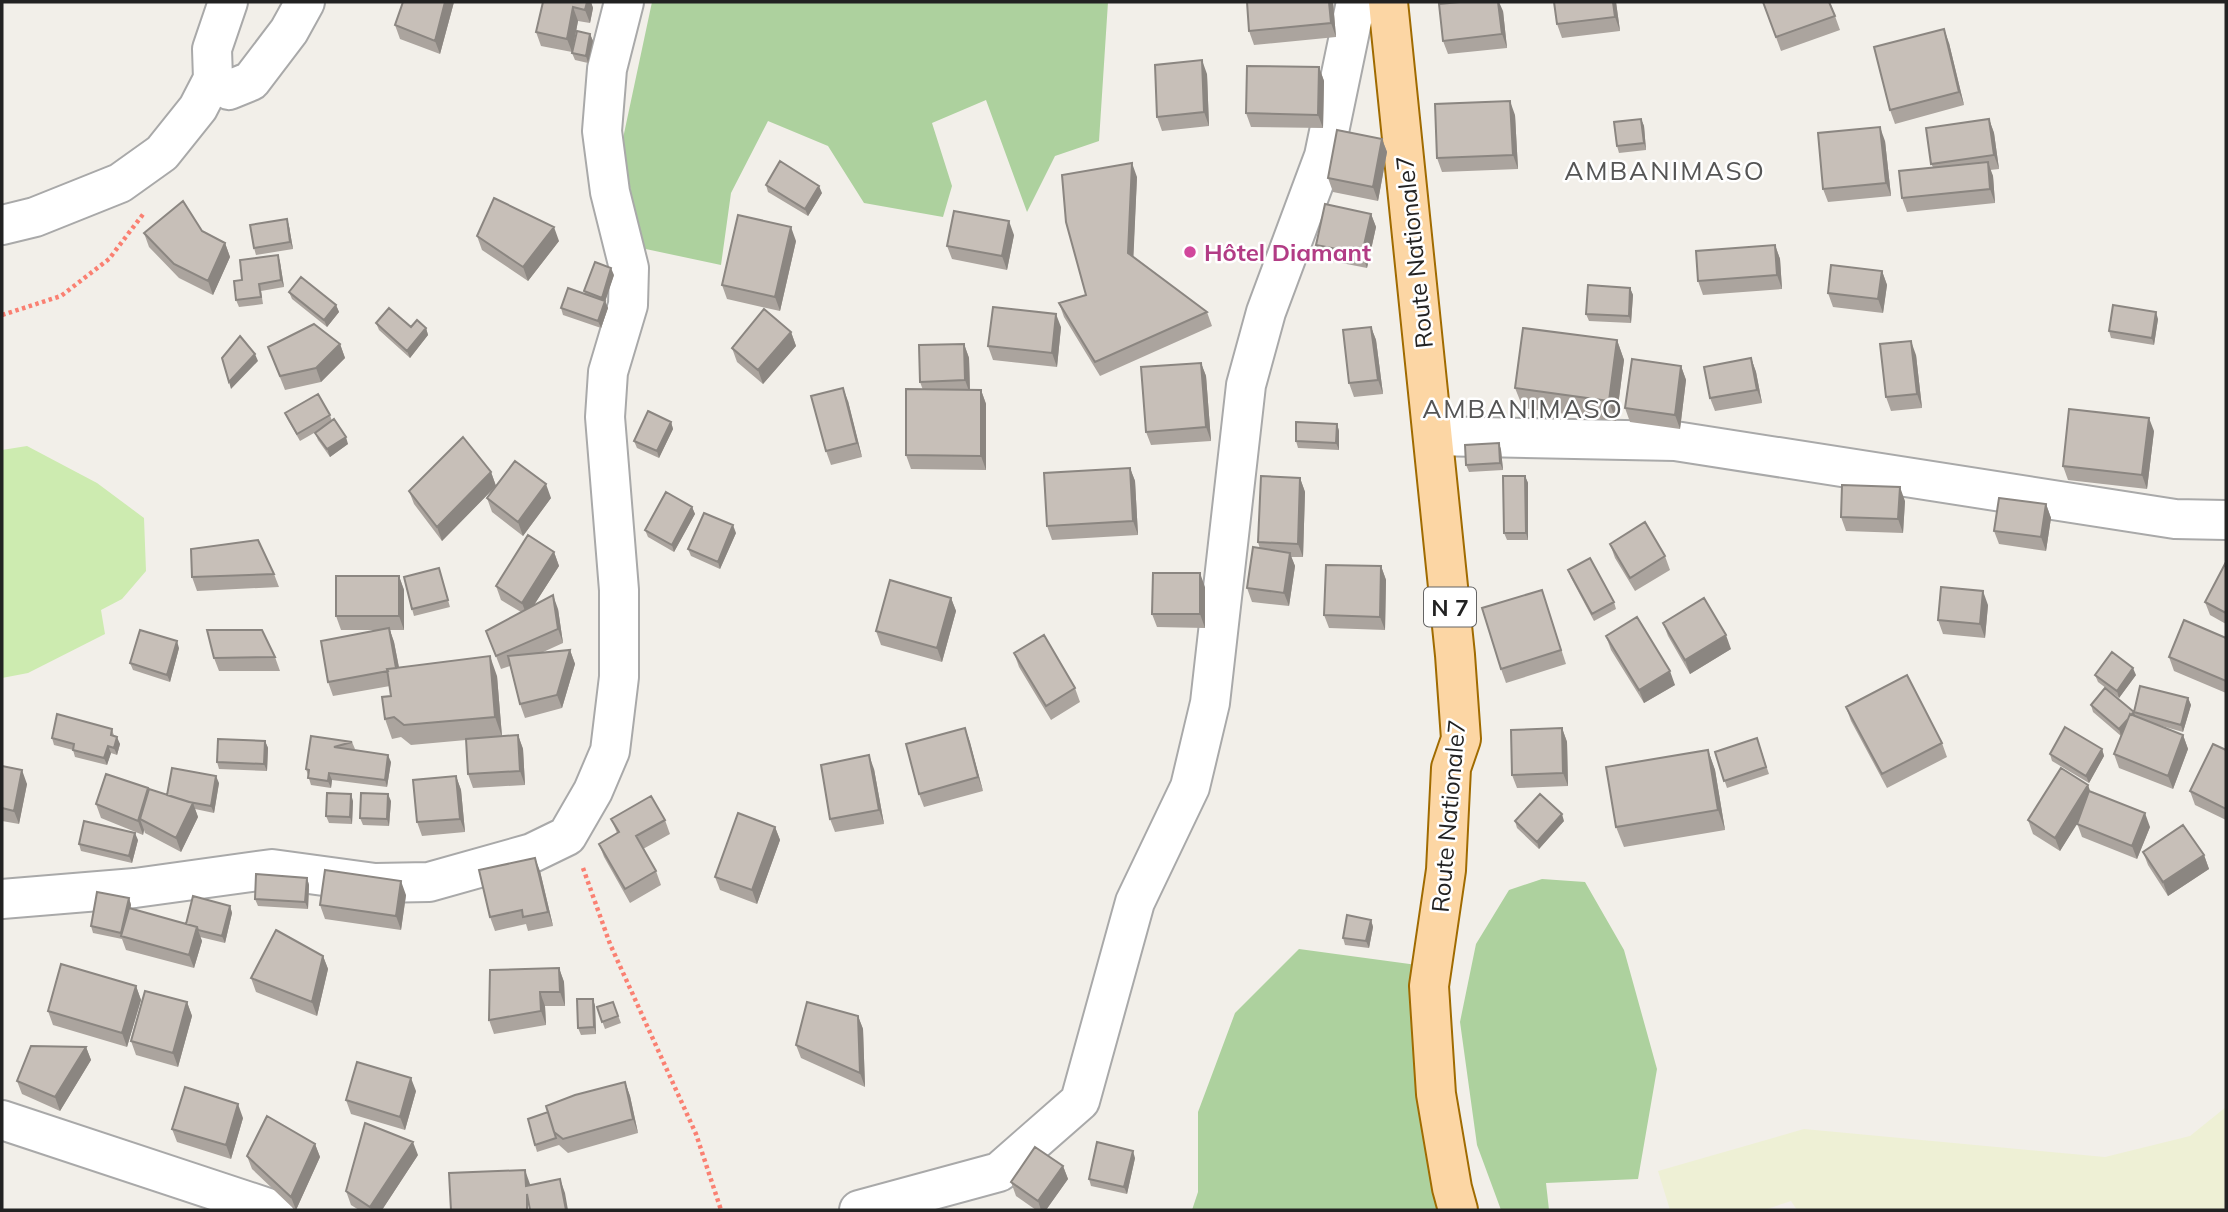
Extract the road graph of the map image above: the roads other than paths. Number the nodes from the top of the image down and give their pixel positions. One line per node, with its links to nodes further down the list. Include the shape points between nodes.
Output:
1 (228, 2): 6 (street, via 212,49)
2 (305, 2): 6 (street, via 251,82 229,90)
3 (624, 2): 10 (street, via 607,69 602,131 610,192 629,268 628,305 608,372 605,416 619,590 619,677 610,751 567,836 533,853 429,882 375,883 272,869 135,888)
4 (1356, 2): 13 (street, via 1324,156 1266,312 1246,386 1210,703 1189,787 1135,902 1080,1101 999,1172)
5 (1388, 2): 8 (main road, Route Nationale7 / N 7)
6 (213, 79): 7 (street, via 198,108 162,153 120,183 35,217)
7 (2, 225)
8 (1433, 436): 9 (street, via 1675,441 2175,519); 14 (main road, Route Nationale7 / N 7, via 1461,739 1451,768 1446,870 1429,986 1436,1094)
9 (2226, 520)
10 (2, 899)
11 (2, 1120): 12 (street)
12 (274, 1210)
13 (859, 1210)
14 (1458, 1210)

